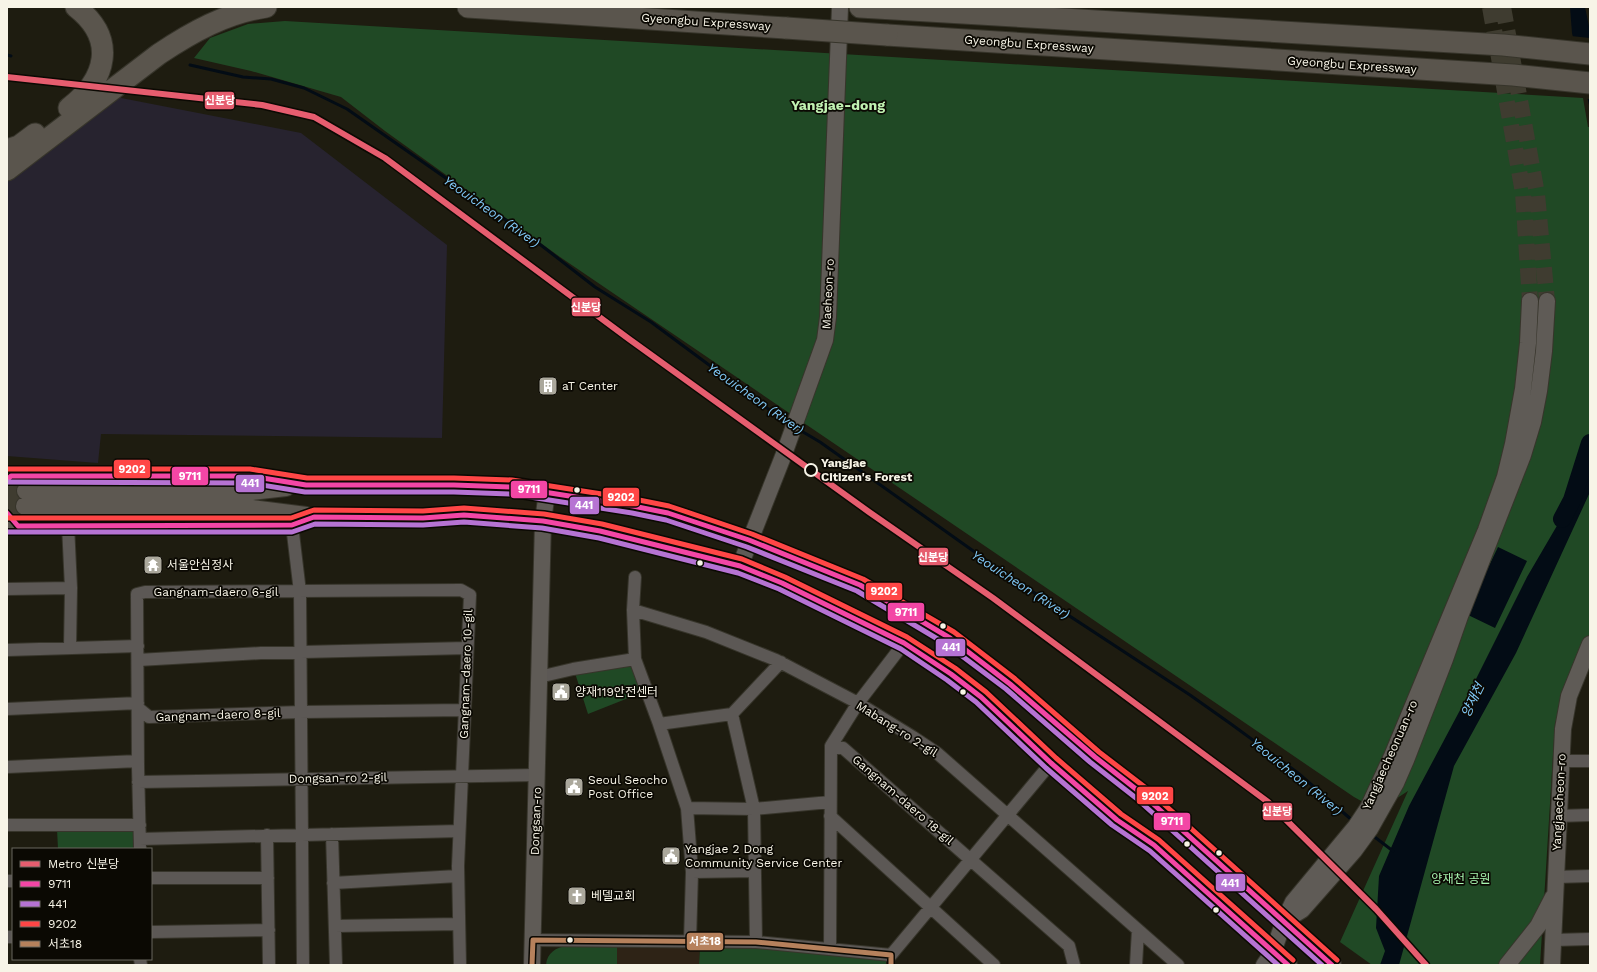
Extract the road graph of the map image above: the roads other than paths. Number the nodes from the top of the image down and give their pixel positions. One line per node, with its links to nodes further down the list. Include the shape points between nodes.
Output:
1 (76, 7): 8 (highway, via 91,21 101,41 102,60 96,80 86,94 68,109 25,142)
2 (266, 7): 9 (highway, via 226,17 178,42)
3 (468, 7): 7 (highway, Gyeongbu Expressway, bridge, via 1513,75)
4 (840, 7): 21 (street, Maeheon-ro, via 825,340 784,454)
5 (860, 7): 6 (highway, via 1196,26)
6 (1590, 54)
7 (1590, 83)
8 (7, 150)
9 (7, 170)
10 (1530, 301): 20 (street, Yangjaecheonuan-ro, via 1523,389 1513,444)
11 (1547, 301): 20 (street, Yangjaecheonuan-ro, via 1544,351 1533,422 1523,455)
12 (8, 477): 13 (main road, via 250,476)
13 (306, 485): 14 (main road, via 454,485 512,487); 15 (main road, via 252,491 26,499 252,509)
14 (547, 492): 17 (street, Dongsan-ro); 21 (main road, via 668,513)
15 (314, 517): 17 (main road, via 423,518 464,515); 19 (main road)
16 (11, 521): 18 (main road)
17 (543, 521): 22 (main road, via 600,531); 38 (street, Dongsan-ro)
18 (68, 524): 19 (main road); 24 (street)
19 (292, 525): 26 (street)
20 (1490, 532): 80 (street, Yangjaecheonuan-ro, via 1368,808 1324,874 1293,902)
21 (749, 540): 22 (street, Maeheon-ro); 80 (main road, via 860,585 950,638 1141,792)
22 (740, 566): 28 (main road, via 782,583)
23 (635, 577): 27 (street)
24 (71, 588): 25 (street); 30 (street)
25 (7, 589)
26 (300, 592): 29 (street, Gangnam-daero 6-gil, via 137,594); 31 (street, Gangnam-daero 10-gil, via 461,590 470,595); 34 (street)
27 (633, 610): 35 (street); 37 (street, Mabang-ro 2-gil, via 706,632)
28 (904, 643): 39 (street); 50 (main road, via 981,697)
29 (138, 646): 30 (street); 36 (street, Gangnam-daero 6-gil)
30 (70, 647): 32 (street)
31 (466, 648): 34 (street); 42 (street, Gangnam-daero 10-gil)
32 (7, 650)
33 (1589, 651): 48 (street, Yangjaecheon-ro, via 1569,696 1563,730)
34 (300, 653): 36 (street); 43 (street)
35 (636, 659): 38 (street); 45 (street)
36 (138, 660): 40 (street, Gangnam-daero 6-gil)
37 (781, 662): 39 (street, Mabang-ro 2-gil); 44 (street)
38 (539, 677): 52 (street, Dongsan-ro)
39 (858, 703): 46 (street); 59 (street, Mabang-ro 2-gil, via 937,753)
40 (138, 706): 41 (street); 43 (street, Gangnam-daero 8-gil, via 149,717); 47 (street, Gangnam-daero 6-gil)
41 (7, 709)
42 (464, 710): 43 (street, Gangnam-daero 8-gil); 53 (street, Gangnam-daero 10-gil)
43 (301, 712): 54 (street)
44 (732, 714): 45 (street); 58 (street)
45 (659, 724): 57 (street)
46 (831, 746): 56 (street); 70 (street, Gangnam-daero 18-gil, via 843,748)
47 (138, 761): 51 (street); 55 (street, Gangnam-daero 6-gil)
48 (1562, 761): 49 (street); 62 (street, Yangjaecheon-ro)
49 (1590, 761)
50 (1051, 763): 59 (street); 93 (main road, via 1117,820 1154,845)
51 (7, 767)
52 (537, 774): 53 (street, Dongsan-ro 2-gil); 87 (street, Dongsan-ro)
53 (463, 776): 54 (street, Dongsan-ro 2-gil); 65 (street, Gangnam-daero 10-gil)
54 (301, 778): 55 (street, Dongsan-ro 2-gil); 68 (street)
55 (138, 782): 63 (street, Gangnam-daero 6-gil)
56 (830, 802): 58 (street); 61 (street)
57 (687, 808): 58 (street); 72 (street)
58 (754, 809): 71 (street)
59 (1008, 815): 70 (street); 84 (street, Mabang-ro 2-gil)
60 (1590, 815): 62 (street)
61 (830, 816): 79 (street); 91 (street)
62 (1558, 816): 78 (street, Yangjaecheon-ro)
63 (140, 824): 64 (street); 69 (street, Gangnam-daero 6-gil)
64 (7, 825)
65 (459, 831): 66 (street); 73 (street, Gangnam-daero 10-gil)
66 (332, 834): 68 (street); 77 (street)
67 (267, 835): 68 (street); 69 (street); 76 (street)
68 (302, 835): 96 (street)
69 (140, 844)
70 (971, 859): 79 (street); 101 (street, Gangnam-daero 18-gil, via 1069,946)
71 (755, 871): 72 (street); 89 (street)
72 (692, 872): 88 (street)
73 (458, 876): 77 (street); 81 (street, Gangnam-daero 10-gil)
74 (1590, 876): 78 (street)
75 (152, 878): 76 (street)
76 (268, 878): 83 (street)
77 (333, 883): 82 (street)
78 (1556, 884): 90 (street, via 1538,926); 92 (street, Yangjaecheon-ro)
79 (931, 908): 94 (street); 100 (street)
80 (1284, 921): 93 (street, Yangjaecheonuan-ro); 105 (main road)
81 (459, 924): 82 (street); 98 (street, Gangnam-daero 10-gil)
82 (335, 926): 97 (street)
83 (269, 930): 85 (street); 95 (street)
84 (1138, 930): 102 (street); 103 (street, Mabang-ro 2-gil)
85 (152, 932)
86 (1590, 939): 92 (street)
87 (532, 940): 88 (street); 99 (street, Dongsan-ro)
88 (690, 941): 89 (street)
89 (756, 942): 91 (street)
90 (1521, 948): 92 (street, via 1534,941 1540,941); 106 (street)
91 (830, 949): 94 (street)
92 (1553, 953)
93 (1268, 958): 104 (main road)
94 (891, 960)
95 (269, 965)
96 (303, 965)
97 (336, 965)
98 (460, 965)
99 (532, 965)
100 (994, 965)
101 (1074, 965)
102 (1136, 965)
103 (1178, 965)
104 (1288, 965)
105 (1332, 965)
106 (1507, 965)

